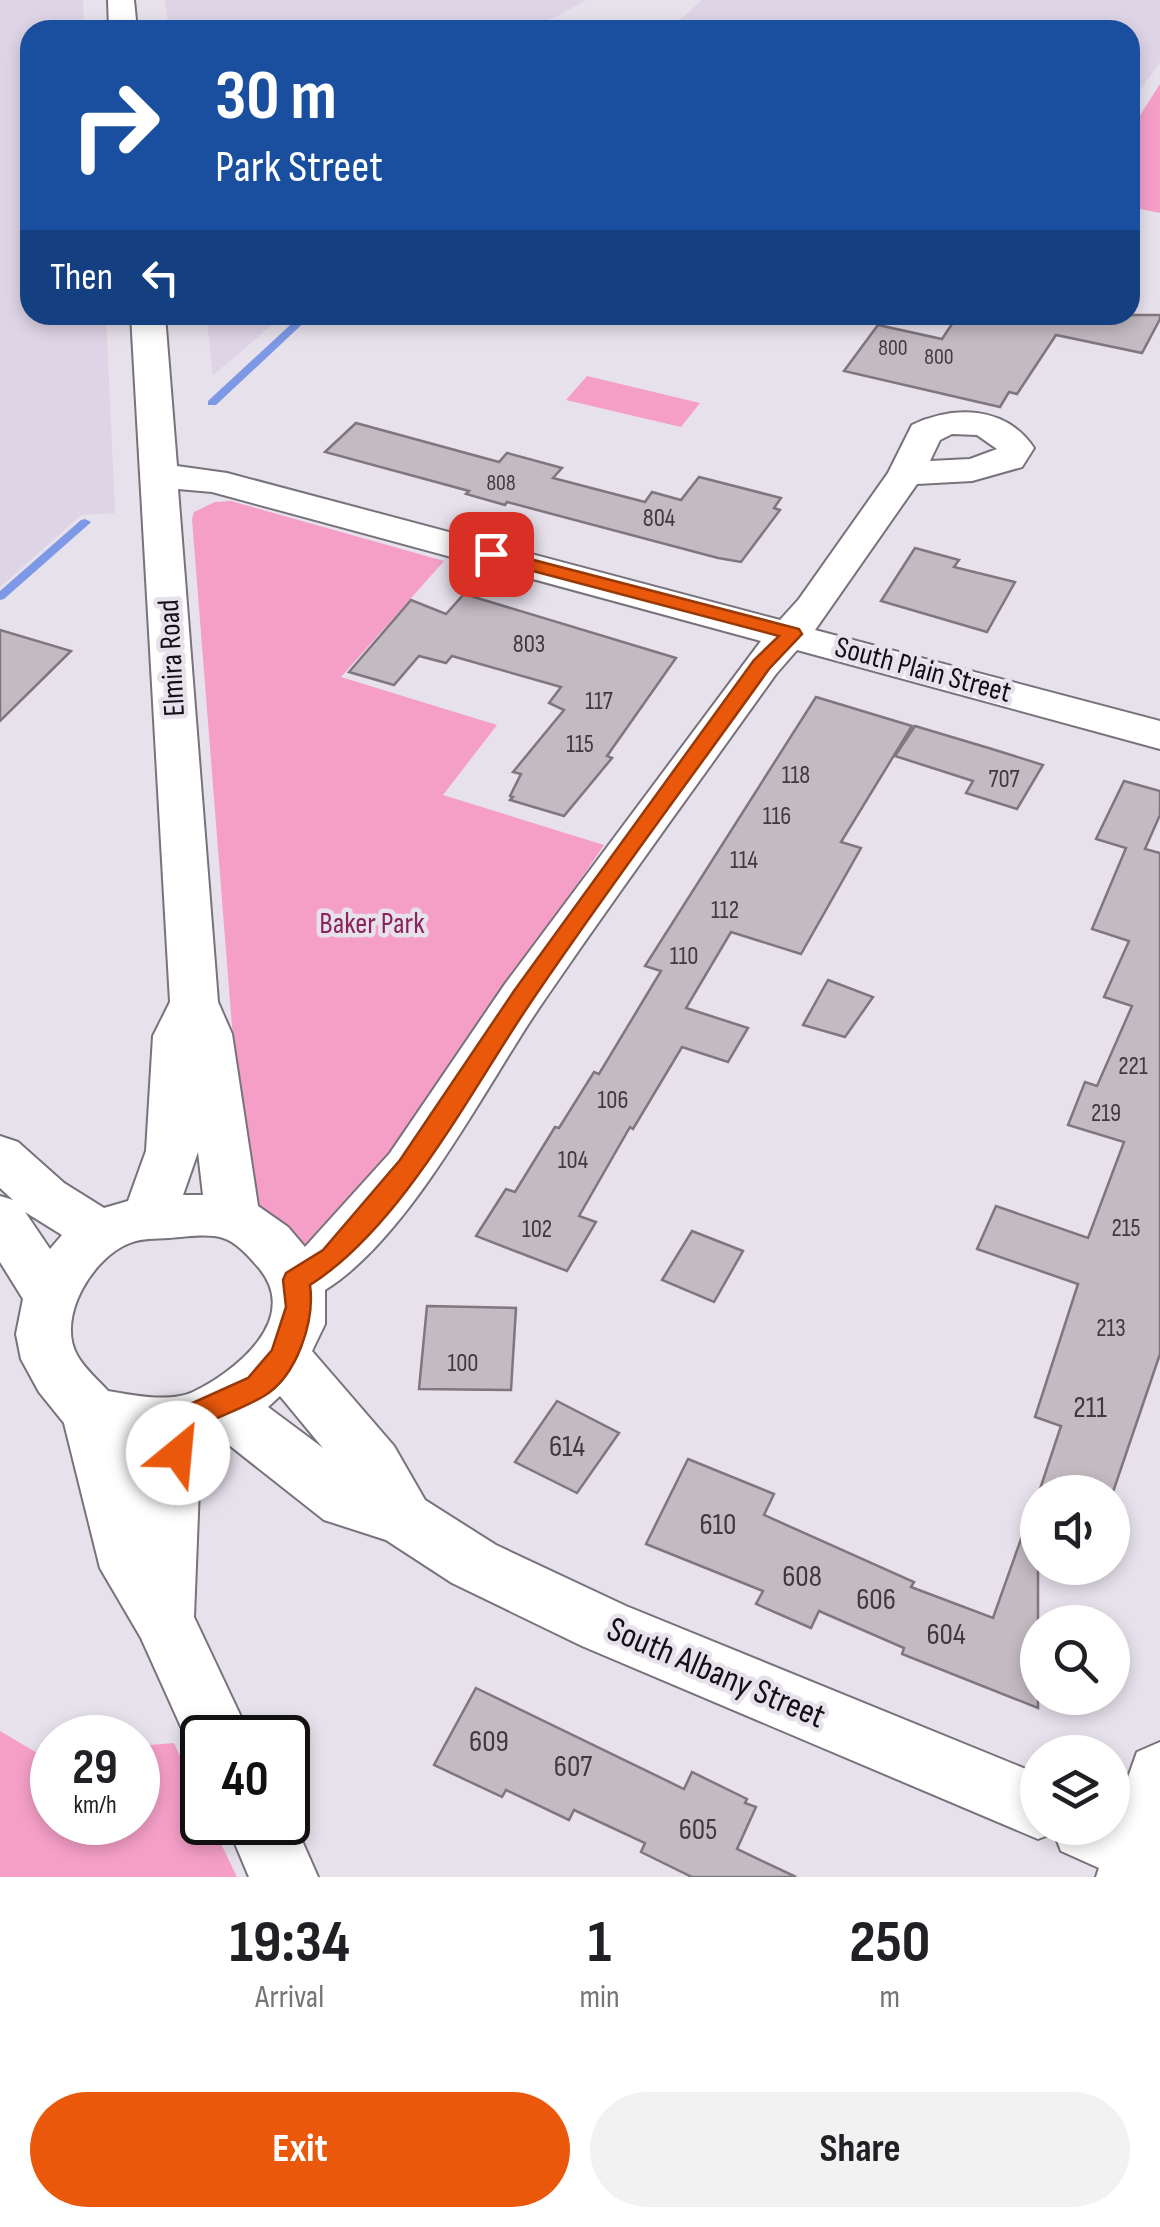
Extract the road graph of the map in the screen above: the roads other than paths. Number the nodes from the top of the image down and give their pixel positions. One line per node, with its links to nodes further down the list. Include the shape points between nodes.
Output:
1 (149, 325): 3 (street, Elmira Road)
2 (906, 473): 4 (street)
3 (162, 476): 4 (street, South Plain Street, via 214,481); 6 (street, Elmira Road)
4 (792, 634): 5 (street, South Plain Street); 11 (street, via 750,680 522,996 409,1167 332,1258)
5 (1160, 735)
6 (194, 1002): 9 (street, Elmira Road, via 207,1034); 10 (street, Elmira Road, via 178,1036 172,1151)
7 (0, 1156): 10 (street, via 45,1198)
8 (0, 1217): 12 (street)
9 (233, 1218): 10 (street); 11 (street, via 282,1253)
10 (125, 1226): 12 (street)
11 (296, 1280): 13 (street, via 300,1307)
12 (50, 1295): 15 (street, via 46,1350)
13 (283, 1355): 14 (street, via 258,1386); 16 (street, South Albany Street, via 373,1464)
14 (202, 1412): 15 (street, via 141,1422); 16 (street, South Albany Street, via 258,1432 344,1501); 17 (street, via 169,1488)
15 (91, 1413): 17 (street, via 130,1568)
16 (404, 1519): 20 (street, South Albany Street, via 474,1564 604,1626)
17 (163, 1618): 18 (street)
18 (208, 1715)
19 (1160, 1774): 22 (street)
20 (1020, 1799)
21 (269, 1845): 23 (street)
22 (1128, 1854)
23 (284, 1877)

